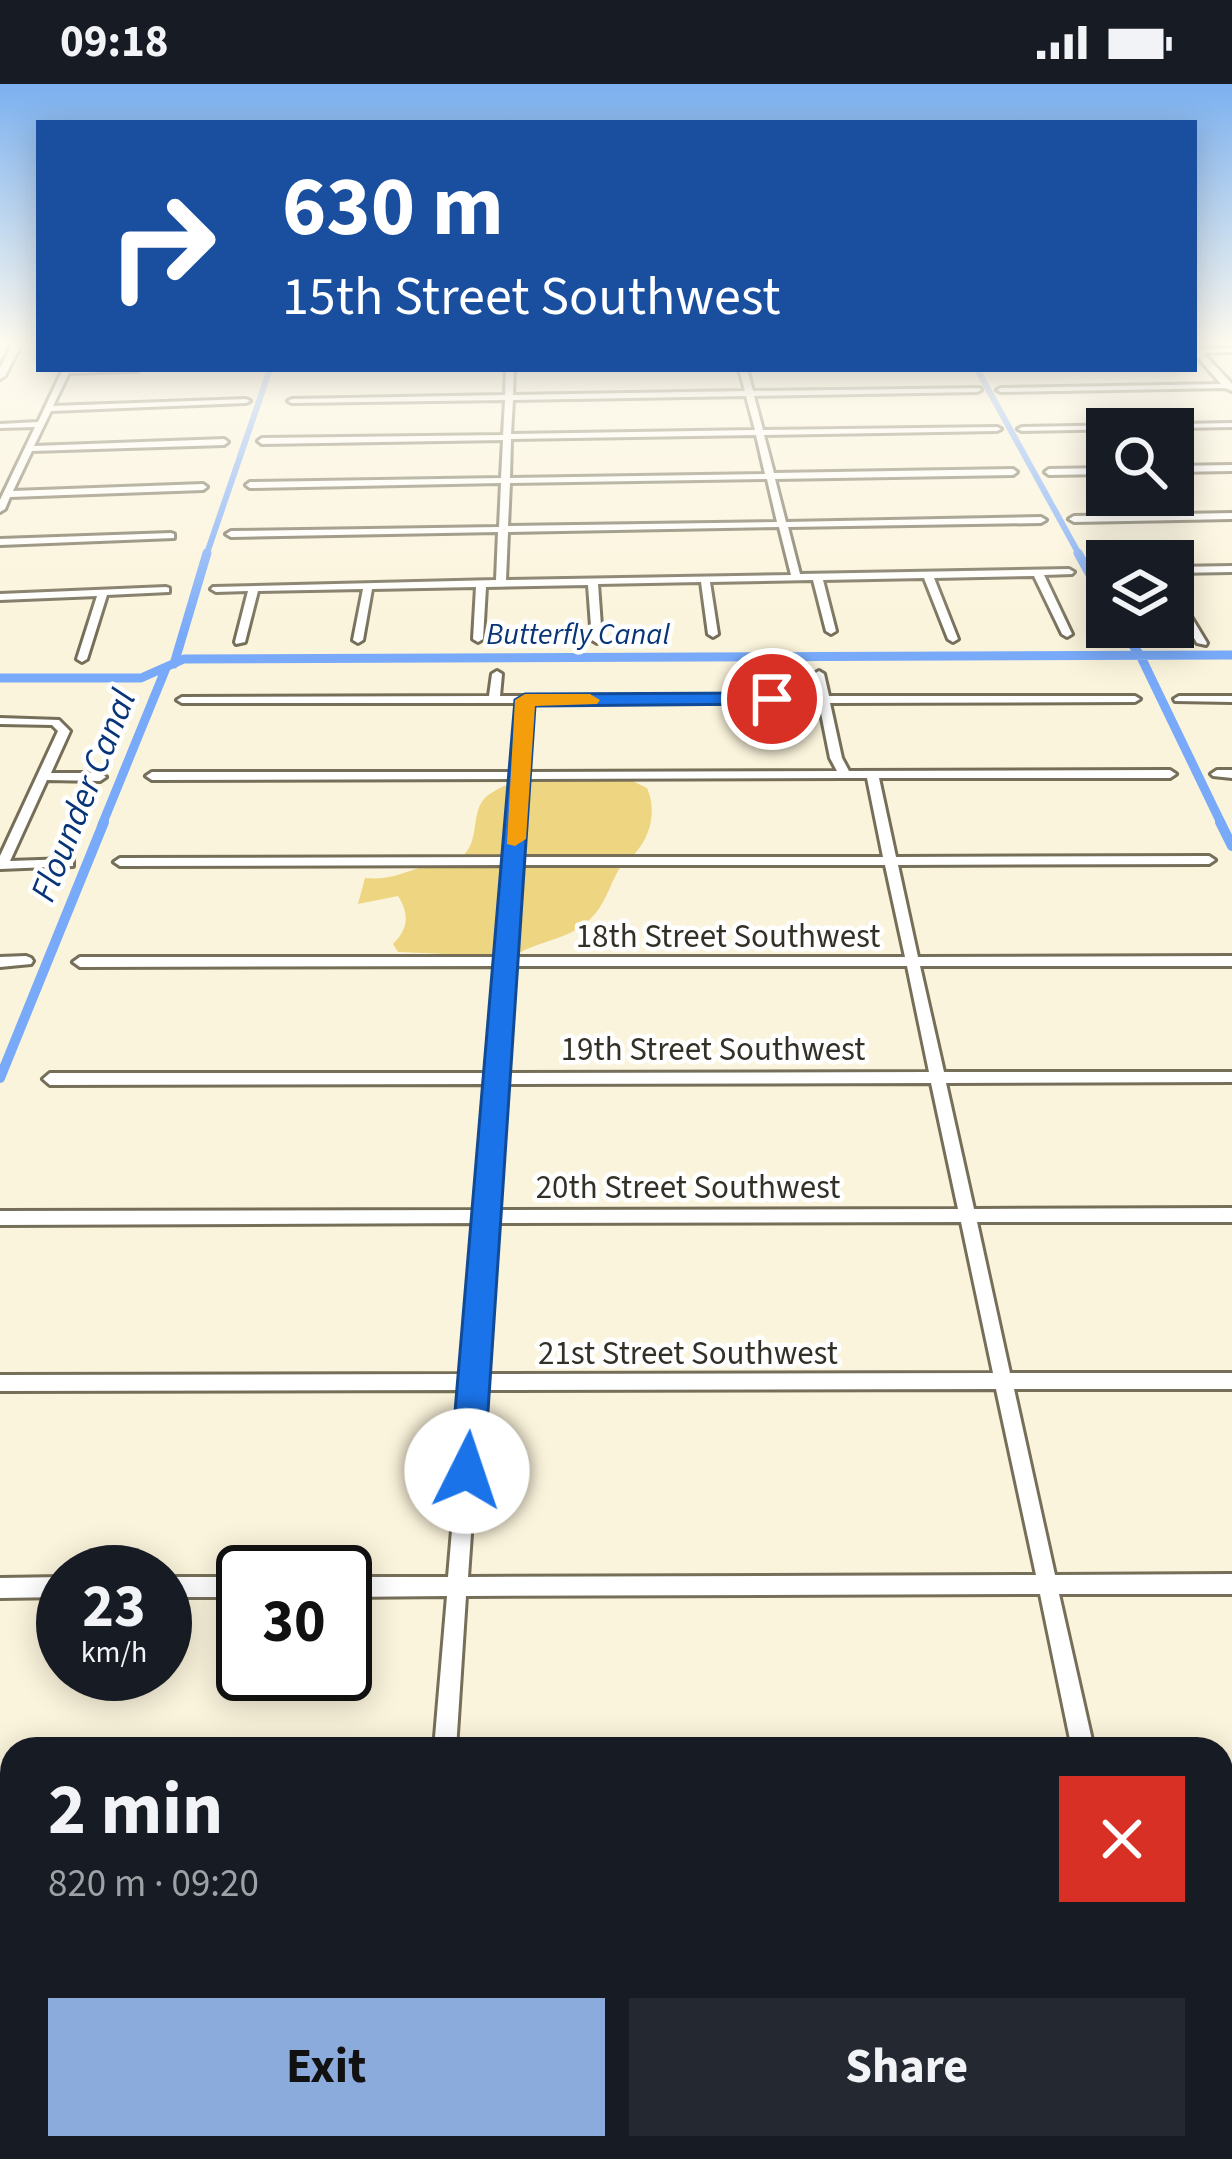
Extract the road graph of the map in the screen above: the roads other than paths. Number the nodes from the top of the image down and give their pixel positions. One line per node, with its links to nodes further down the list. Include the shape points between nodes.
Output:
1 (32, 440): 7 (street)
2 (333, 440): 5 (street)
3 (507, 440): 14 (street)
4 (762, 440): 13 (street)
5 (262, 441)
6 (224, 442): 7 (street)
7 (28, 449): 17 (street)
8 (1232, 468): 9 (street)
9 (1194, 469)
10 (1086, 471): 12 (street)
11 (1013, 472): 13 (street)
12 (1048, 472)
13 (771, 476): 14 (street); 22 (street)
14 (506, 481): 15 (street); 23 (street)
15 (250, 485)
16 (203, 487): 17 (street)
17 (8, 494): 18 (street)
18 (0, 509)
19 (1232, 516): 20 (street)
20 (1074, 519)
21 (1041, 520): 22 (street)
22 (783, 524): 23 (street); 33 (street)
23 (503, 529): 24 (street); 36 (street)
24 (231, 534)
25 (171, 536): 26 (street)
26 (0, 542)
27 (1232, 569): 28 (street)
28 (1194, 570)
29 (1069, 572): 30 (street)
30 (1038, 573): 31 (street); 47 (street)
31 (928, 575): 32 (street); 49 (street)
32 (817, 577): 33 (street); 45 (street)
33 (796, 578): 34 (street)
34 (705, 579): 35 (street); 46 (street)
35 (592, 581): 36 (street); 51 (street)
36 (501, 583): 37 (street)
37 (481, 584): 38 (street); 48 (street)
38 (368, 586): 39 (street); 50 (street)
39 (254, 588): 40 (street); 52 (street)
40 (217, 589)
41 (166, 590): 42 (street)
42 (104, 593): 43 (street); 54 (street)
43 (0, 597)
44 (1194, 630): 53 (street)
45 (831, 631)
46 (713, 634)
47 (1067, 634)
48 (478, 639)
49 (952, 639)
50 (358, 640)
51 (597, 640)
52 (240, 642)
53 (1202, 643)
54 (82, 659)
55 (497, 674): 62 (street)
56 (820, 674): 57 (street)
57 (824, 699): 58 (street); 63 (street); 69 (street)
58 (1135, 699)
59 (1179, 699): 60 (street)
60 (1232, 699)
61 (182, 700): 62 (street)
62 (494, 700): 63 (street)
63 (525, 700): 68 (street)
64 (0, 722): 71 (street, via 62,725)
65 (1170, 774): 70 (street)
66 (1217, 774): 67 (street)
67 (1232, 774)
68 (519, 775): 69 (street); 72 (street); 78 (street)
69 (845, 775): 70 (street)
70 (872, 775): 75 (street)
71 (44, 776): 73 (street); 79 (street)
72 (152, 776)
73 (100, 777)
74 (1209, 860): 75 (street)
75 (891, 861): 78 (street); 85 (street)
76 (69, 862): 79 (street)
77 (120, 862): 78 (street)
78 (513, 862): 84 (street)
79 (1, 865)
80 (26, 961): 82 (street)
81 (1232, 961): 85 (street, 18th Street Southwest)
82 (0, 962)
83 (80, 962): 84 (street, 18th Street Southwest)
84 (505, 962): 85 (street, 18th Street Southwest); 87 (street)
85 (912, 962): 88 (street)
86 (1232, 1077): 88 (street, 19th Street Southwest)
87 (496, 1078): 88 (street, 19th Street Southwest); 89 (street, 19th Street Southwest); 92 (street)
88 (938, 1078): 90 (street)
89 (50, 1079)
90 (967, 1215): 91 (street, 20th Street Southwest); 92 (street, 20th Street Southwest); 94 (street)
91 (1232, 1215)
92 (487, 1216): 93 (street, 20th Street Southwest); 97 (street)
93 (0, 1217)
94 (1003, 1381): 95 (street, 21st Street Southwest); 97 (street, 21st Street Southwest); 98 (street)
95 (1232, 1381)
96 (0, 1382): 97 (street, 21st Street Southwest)
97 (474, 1383): 102 (street)
98 (1046, 1584): 99 (street); 102 (street); 105 (street)
99 (1232, 1584)
100 (36, 1587): 103 (street)
101 (372, 1587): 102 (street)
102 (458, 1587): 104 (street)
103 (0, 1588)
104 (446, 1737)
105 (1080, 1737)

